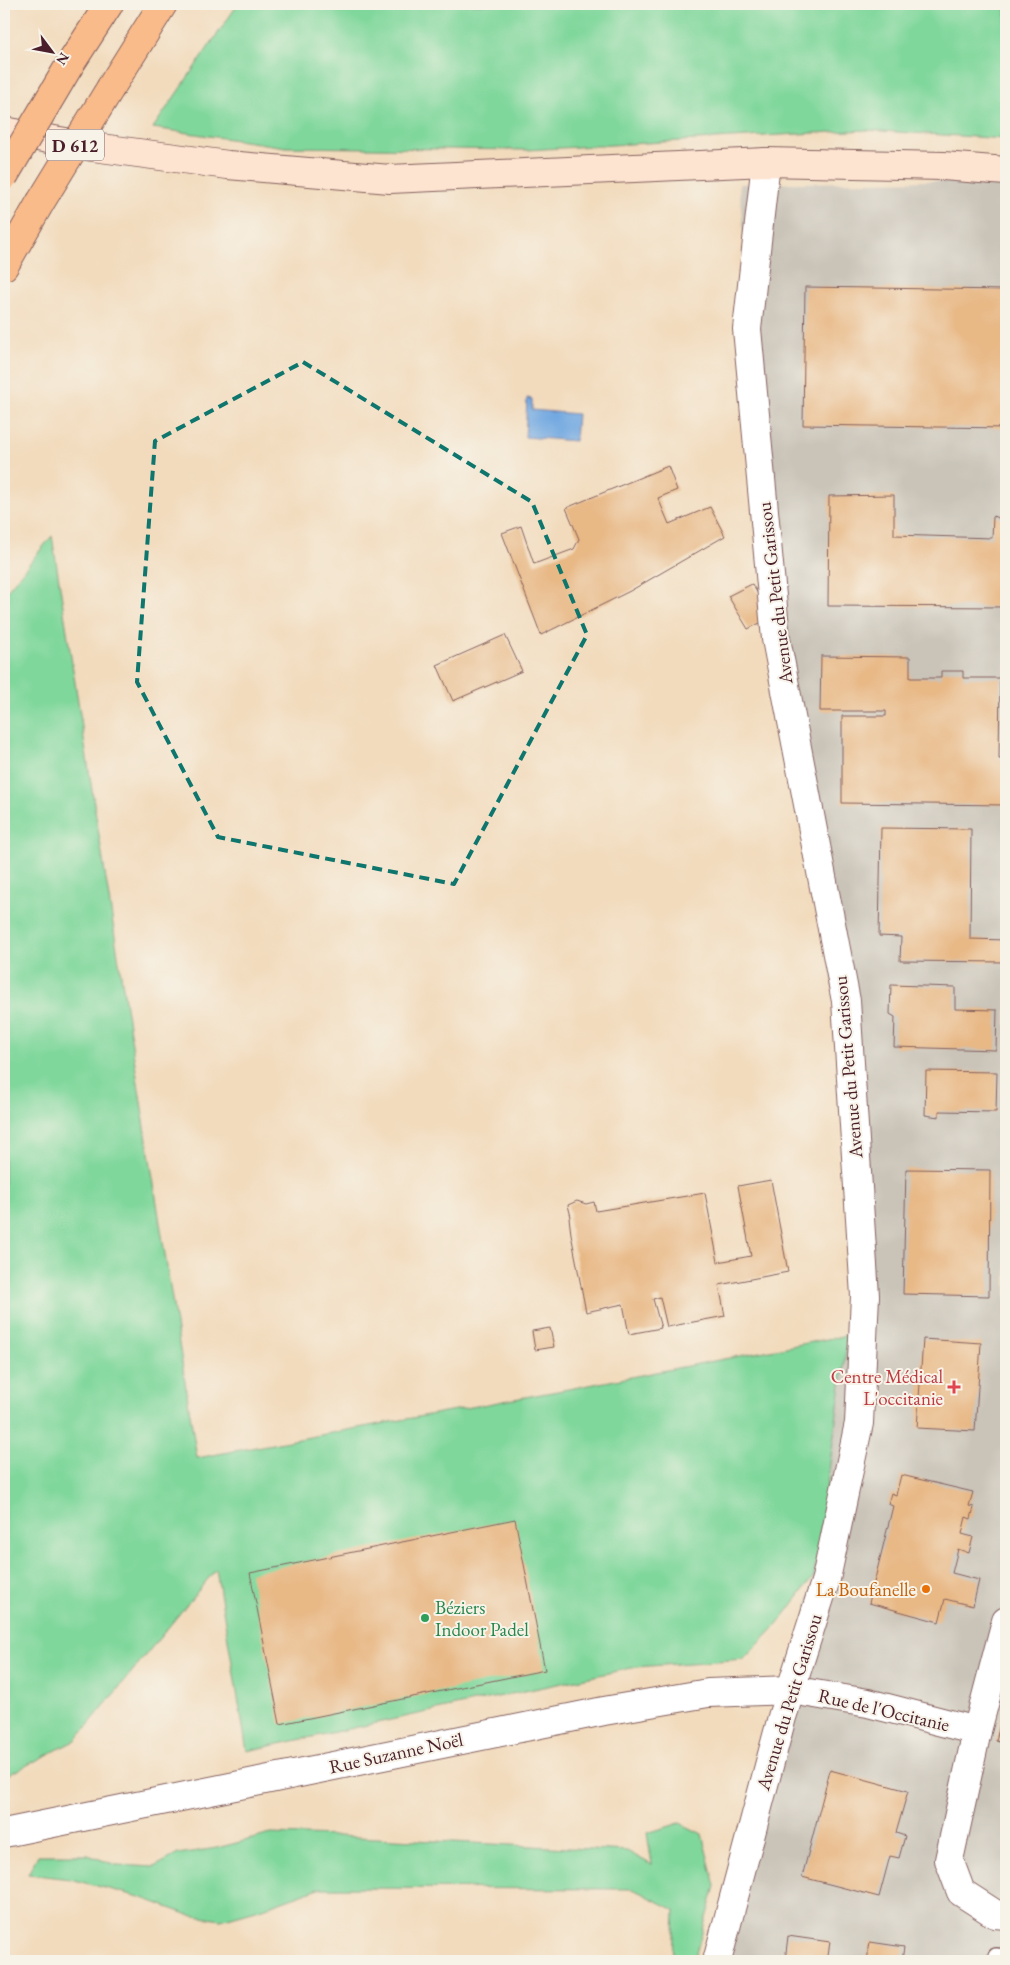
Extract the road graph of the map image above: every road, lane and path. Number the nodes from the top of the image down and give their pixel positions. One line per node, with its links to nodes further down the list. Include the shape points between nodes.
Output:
1 (109, 4): 6 (highway, D 612, bridge)
2 (163, 4): 7 (highway, D 612, bridge)
3 (4, 131): 4 (street, via 228,165 390,179)
4 (766, 162): 5 (street, via 943,166); 9 (street, Avenue du Petit Garissou, via 747,329 776,639 846,1001 865,1296 859,1423 826,1579)
5 (1006, 171)
6 (4, 176)
7 (4, 266)
8 (1006, 1620): 10 (street, Rue de l'Occitanie)
9 (791, 1690): 10 (street, Rue de l'Occitanie, via 868,1703); 11 (street, Rue Suzanne Noël, via 708,1693 625,1707); 14 (street, Avenue du Petit Garissou)
10 (976, 1731): 12 (street, Rue de l'Occitanie, via 949,1860 961,1892 996,1914)
11 (4, 1833)
12 (1006, 1915)
13 (1006, 1957): 15 (lane, via 996,1956)
14 (717, 1961)
15 (995, 1961)

